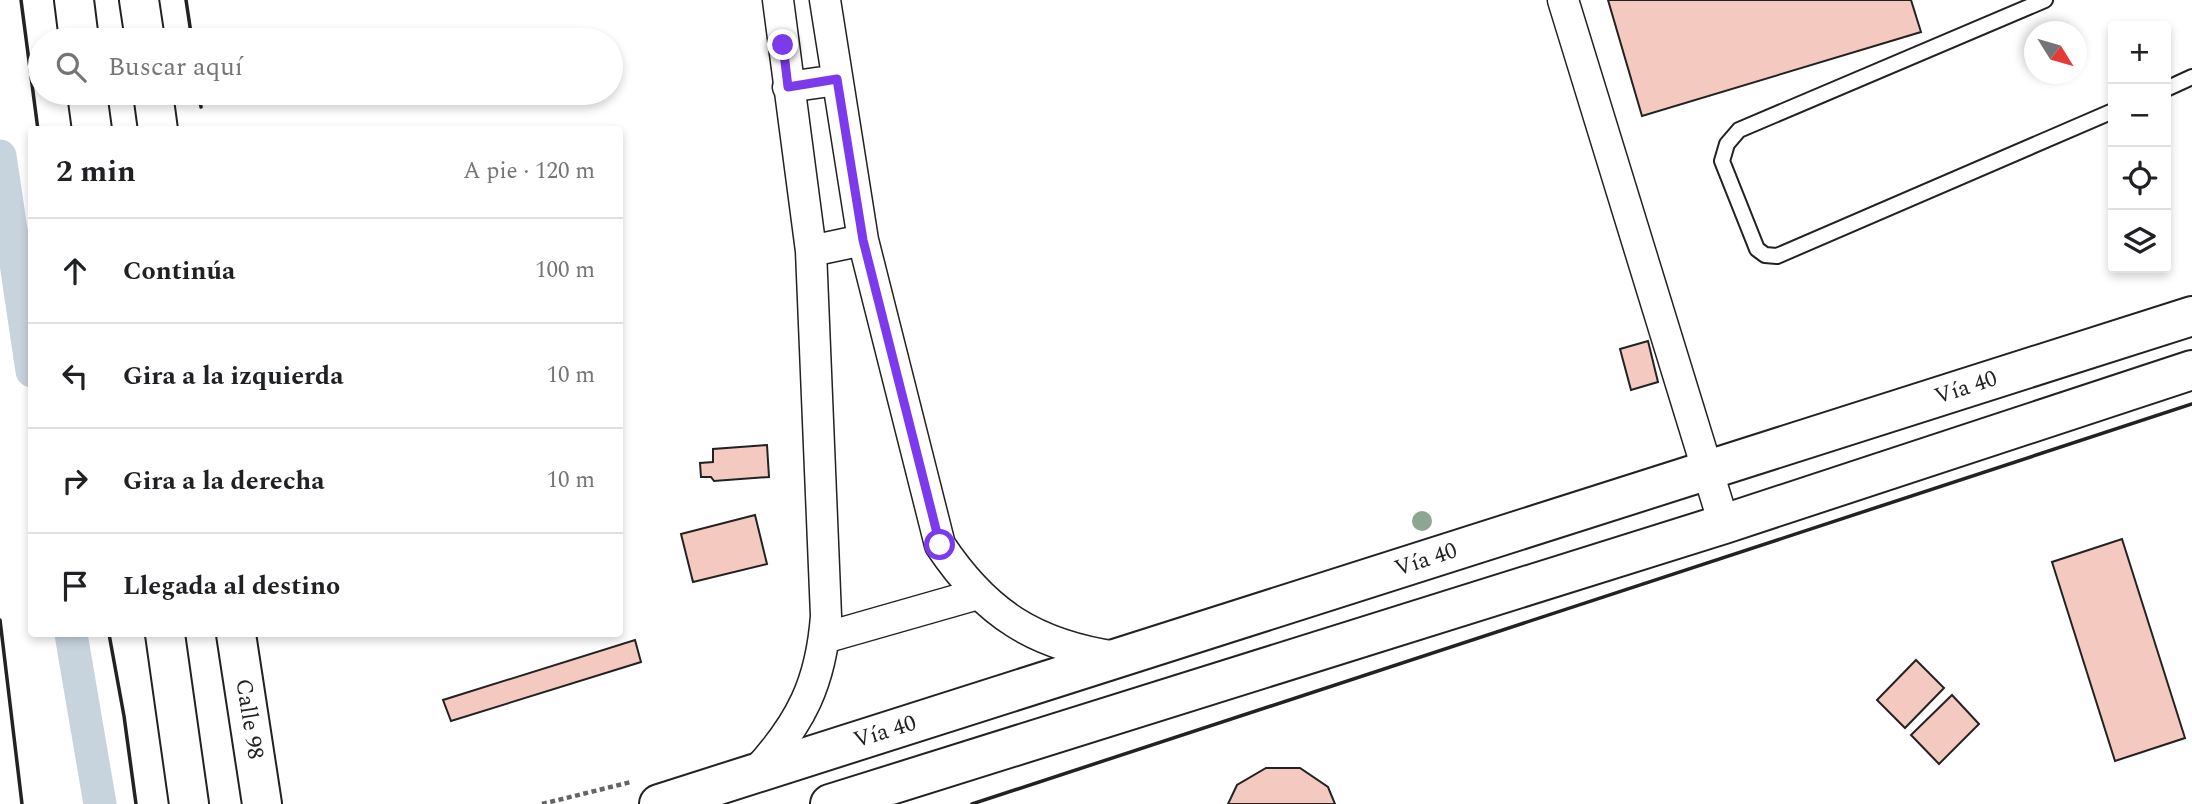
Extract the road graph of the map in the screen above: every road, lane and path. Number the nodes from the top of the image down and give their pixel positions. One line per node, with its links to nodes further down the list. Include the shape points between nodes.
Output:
1 (74, 0): 8 (main road)
2 (139, 0): 9 (main road)
3 (778, 0): 12 (street)
4 (825, 0): 11 (street)
5 (1563, 0): 23 (street)
6 (2045, 0): 7 (lane)
7 (2022, 4): 16 (lane, via 1739,130 1727,144 1723,161 1757,249 1777,256)
8 (78, 28)
9 (143, 28)
10 (2192, 77): 13 (lane)
11 (837, 79): 12 (street); 19 (street)
12 (788, 87): 20 (street)
13 (2171, 87)
14 (89, 105): 17 (main road)
15 (155, 105): 18 (main road)
16 (2108, 113)
17 (91, 126)
18 (157, 126)
19 (863, 240): 20 (street); 25 (street, via 940,545)
20 (811, 251): 28 (street)
21 (2192, 316): 23 (main road, Vía 40)
22 (2192, 370): 24 (main road)
23 (1709, 470): 24 (street); 29 (main road, Vía 40)
24 (1724, 524): 34 (main road)
25 (978, 594): 28 (street); 29 (street, via 1001,614 1056,644)
26 (165, 637): 31 (main road)
27 (236, 637): 32 (main road, Calle 98)
28 (824, 638): 30 (street, via 813,688 798,719)
29 (1120, 658): 30 (main road, Vía 40)
30 (756, 772): 33 (main road, Vía 40)
31 (189, 804)
32 (262, 804)
33 (659, 804)
34 (830, 804)

